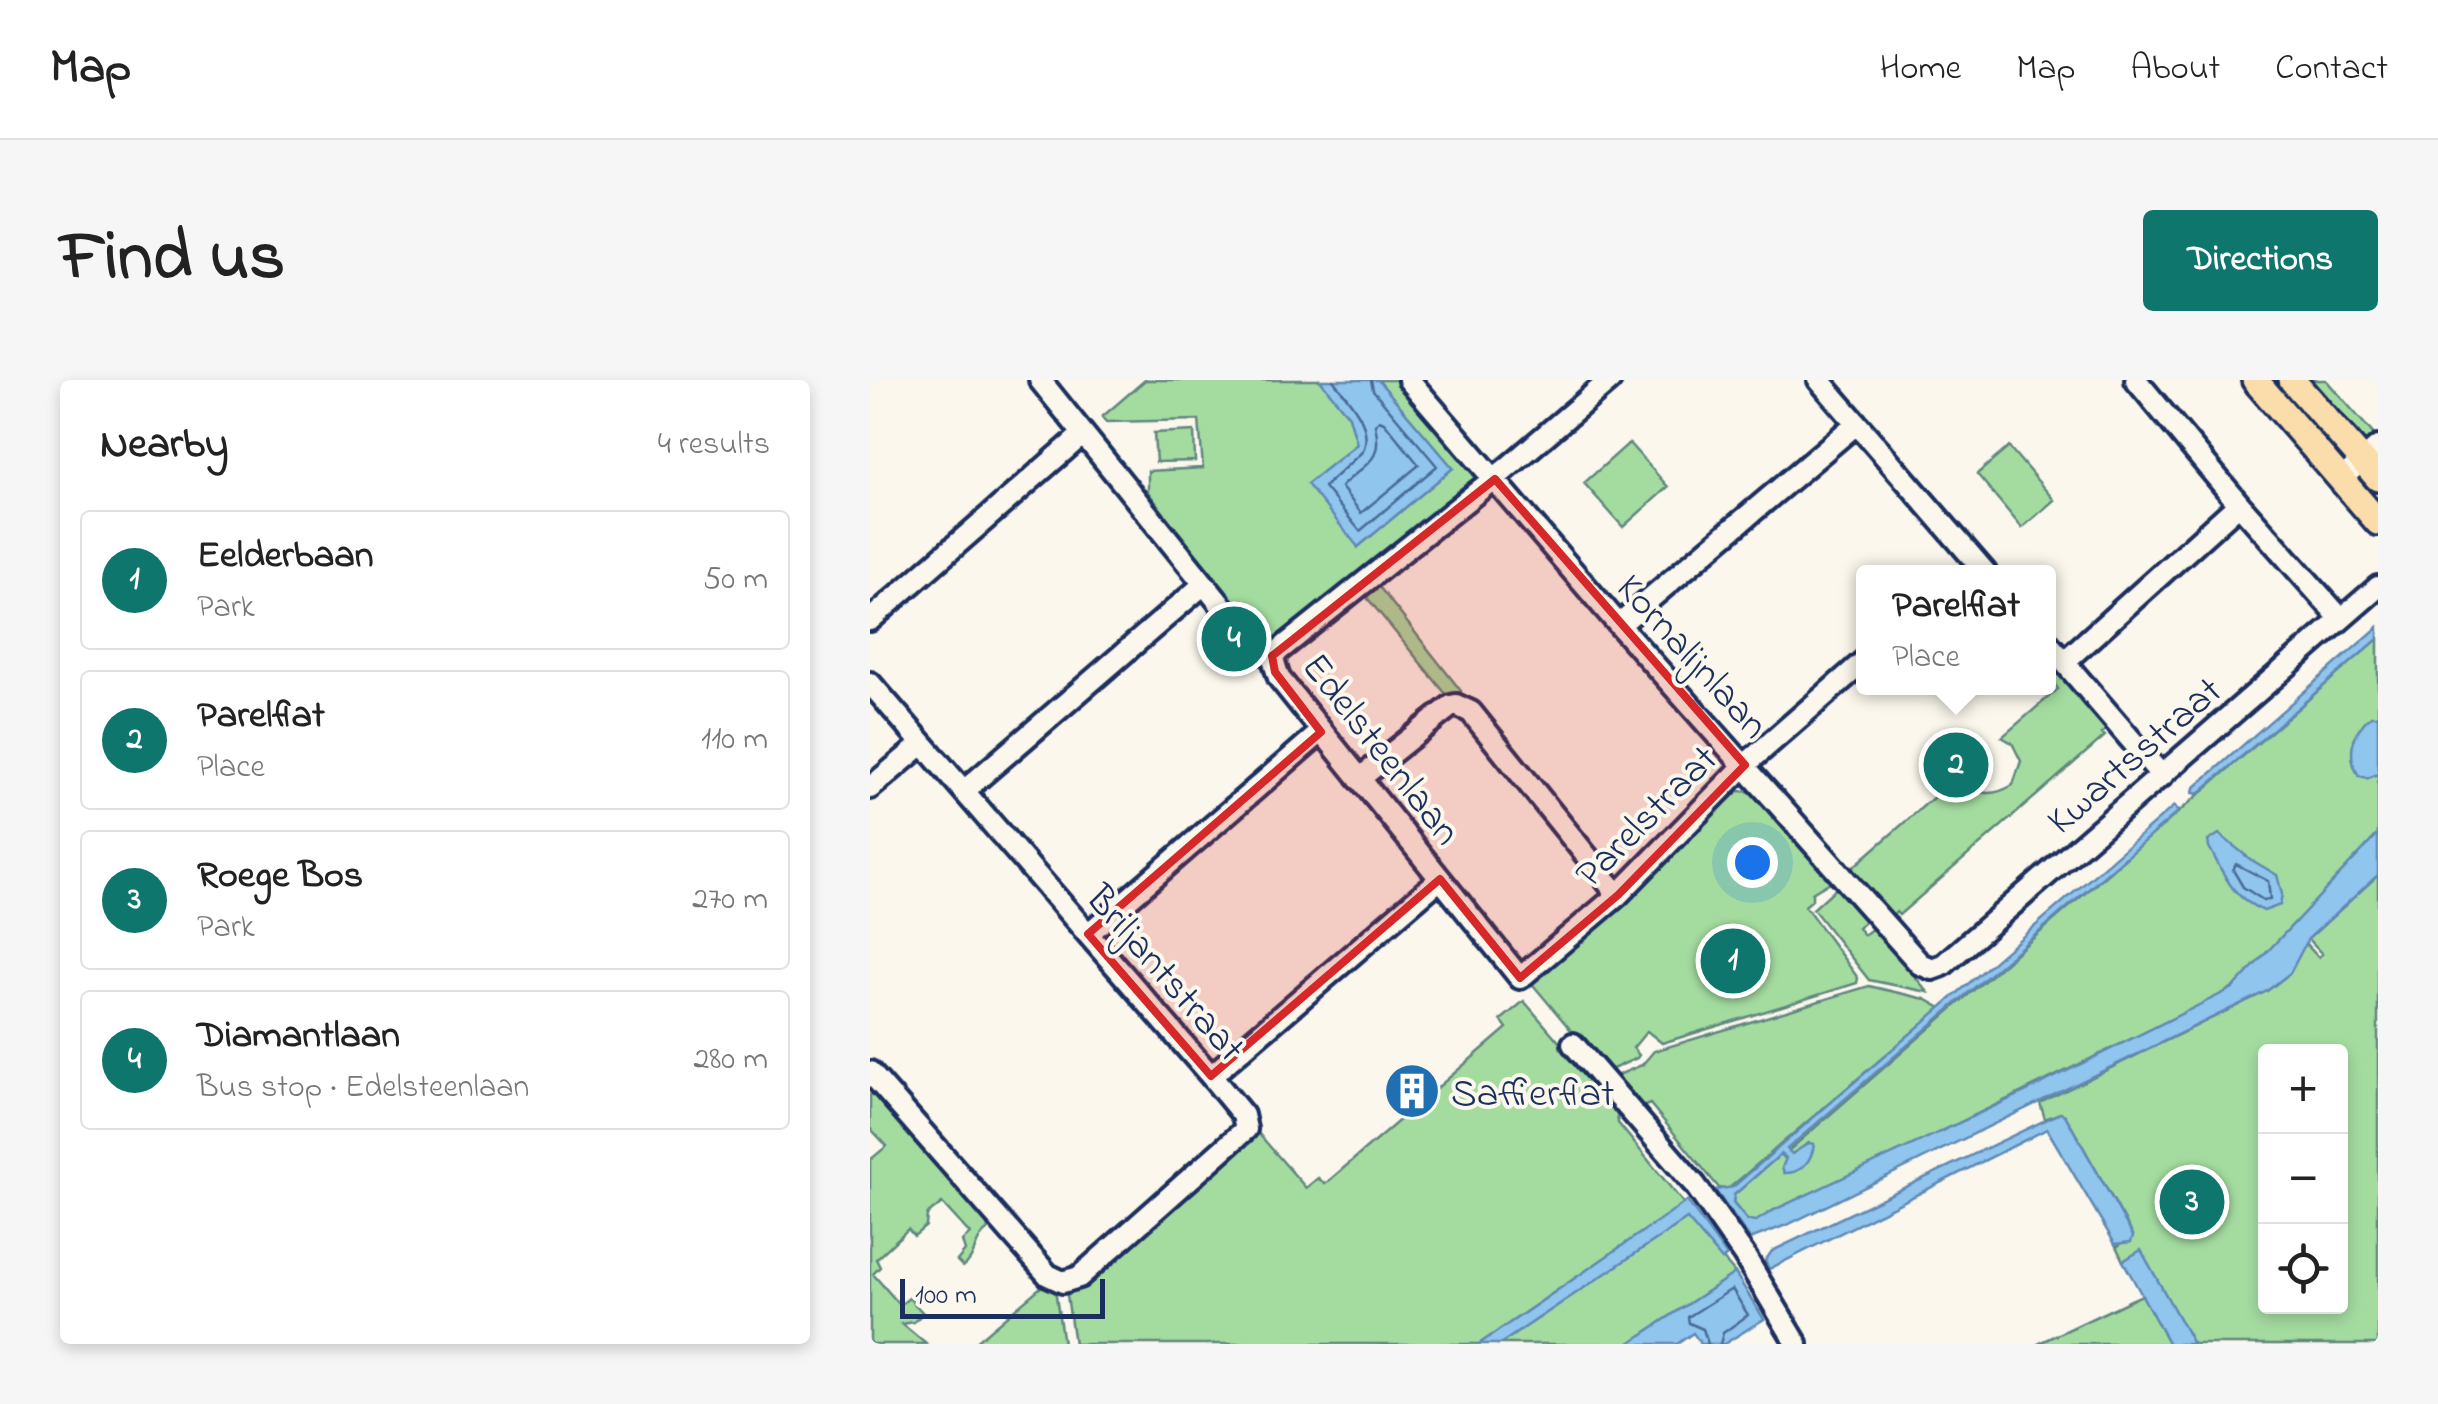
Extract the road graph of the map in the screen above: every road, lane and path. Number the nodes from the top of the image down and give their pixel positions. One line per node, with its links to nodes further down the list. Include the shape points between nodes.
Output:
1 (1040, 380): 9 (street, Edelsteenlaan)
2 (1409, 380): 11 (street, Kornalijnlaan)
3 (1610, 380): 11 (street)
4 (2136, 380): 13 (street)
5 (2255, 380): 12 (main road)
6 (2292, 380): 10 (main road)
7 (1824, 382): 8 (street)
8 (1856, 424): 15 (street); 20 (street)
9 (1083, 434): 16 (street, Edelsteenlaan); 19 (street)
10 (2373, 462): 12 (street)
11 (1495, 479): 20 (street, Kornalijnlaan); 22 (street)
12 (2341, 479): 14 (main road)
13 (2239, 504): 18 (street); 23 (street)
14 (2378, 522)
15 (1973, 565)
16 (1204, 584): 22 (street, Edelsteenlaan, via 1258,651); 32 (street)
17 (2378, 587): 18 (street, Kwartsstraat)
18 (2341, 619): 29 (street, Kwartsstraat)
19 (870, 620)
20 (1619, 625): 28 (street, Kornalijnlaan)
21 (2056, 652): 23 (street)
22 (1272, 656): 26 (street, Edelsteenlaan, via 1275,672)
23 (2064, 661): 29 (street)
24 (1856, 668): 28 (street, Parelstraat)
25 (870, 682): 27 (street, Briljantstraat)
26 (1321, 732): 30 (street, Edelsteenlaan); 35 (street)
27 (921, 744): 31 (street); 32 (street, Briljantstraat)
28 (1745, 765): 34 (street, Parelstraat); 36 (street, Kornalijnlaan)
29 (2162, 776): 36 (street, Kwartsstraat)
30 (1359, 779): 33 (street, Edelsteenlaan); 34 (street, via 1451,706 1464,707)
31 (870, 788)
32 (964, 792): 35 (street, Briljantstraat)
33 (1440, 879): 37 (street, Edelsteenlaan); 40 (street)
34 (1618, 895): 37 (street, Parelstraat)
35 (1088, 934): 40 (street, Briljantstraat)
36 (1932, 970)
37 (1520, 978)
38 (1572, 1044): 41 (street, via 1695,1185)
39 (870, 1072): 40 (street, Briljantstraat, via 1048,1275 1063,1282 1079,1277 1246,1129 1243,1115)
40 (1211, 1076)
41 (1797, 1344)

